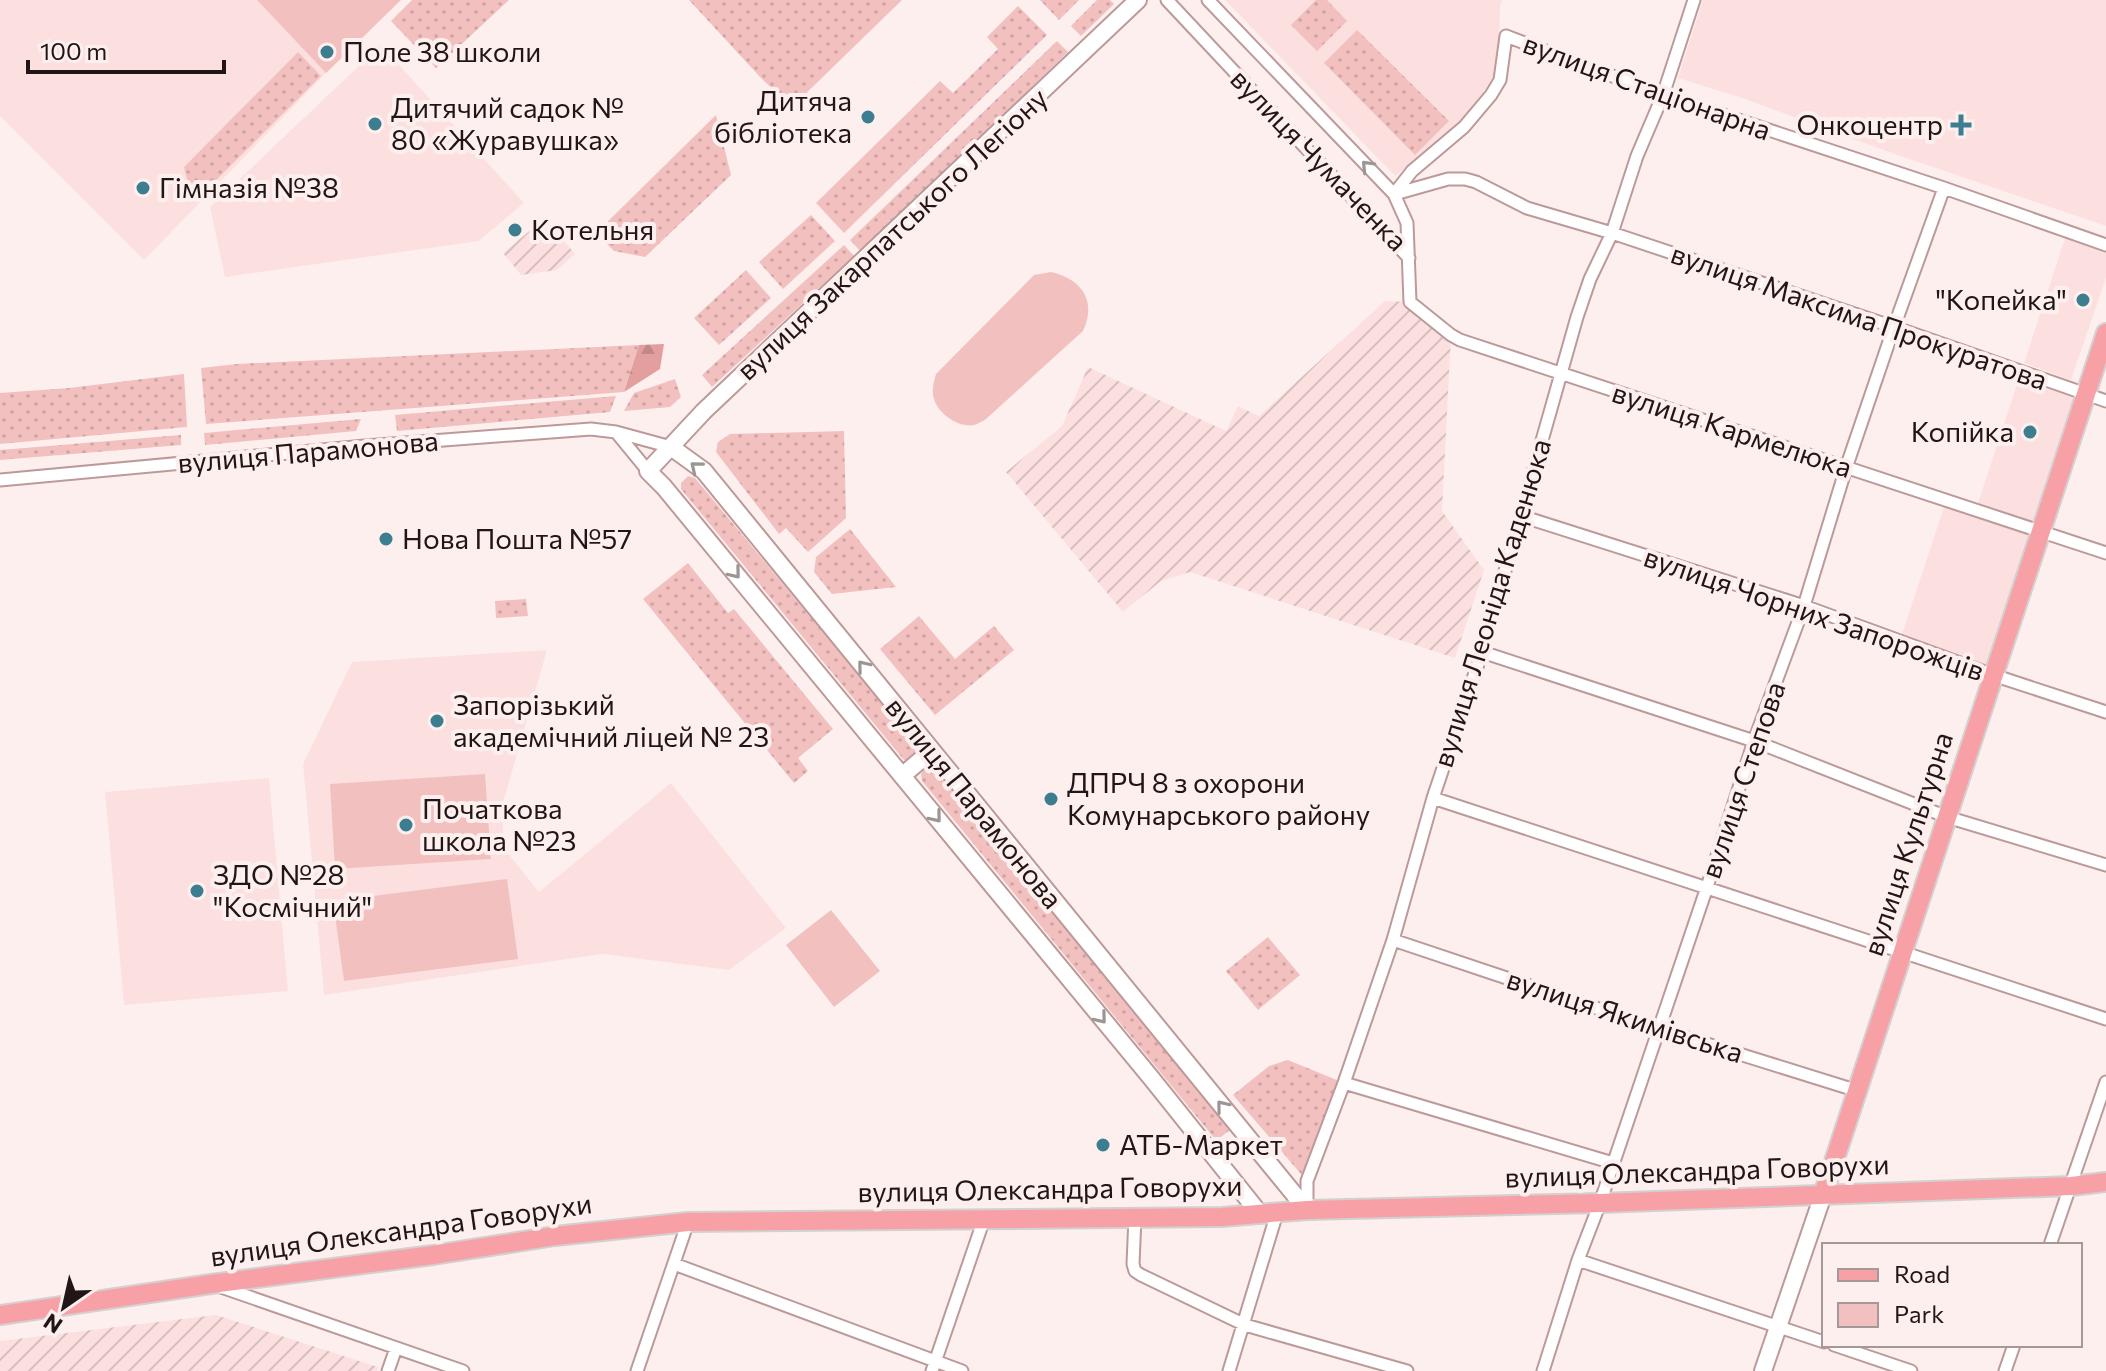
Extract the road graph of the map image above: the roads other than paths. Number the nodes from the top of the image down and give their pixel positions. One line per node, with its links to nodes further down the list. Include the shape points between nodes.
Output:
1 (1138, 0): 17 (street, вулиця Закарпатського Легіону)
2 (1167, 0): 10 (street, вулиця Чумаченка)
3 (1208, 0): 7 (street, вулиця Чумаченка, one-way to 3)
4 (1694, 0): 5 (street, вулиця Леоніда Каденюка)
5 (1663, 95): 6 (street, вулиця Стаціонарна); 7 (street, вулиця Стаціонарна, via 1506,36 1500,80 1491,95); 8 (street, вулиця Леоніда Каденюка)
6 (1944, 188): 9 (street, вулиця Стаціонарна); 11 (street, вулиця Степова)
7 (1394, 194): 8 (street, вулиця Максима Прокуратова, via 1465,179 1527,208); 10 (street, вулиця Чумаченка, via 1407,223)
8 (1612, 233): 11 (street, вулиця Максима Прокуратова); 13 (street, вулиця Леоніда Каденюка, via 1590,279)
9 (2106, 245)
10 (1409, 258): 13 (street, вулиця Кармелюка, via 1410,302 1451,335)
11 (1894, 327): 14 (street, вулиця Максима Прокуратова); 18 (street, вулиця Степова)
12 (2106, 333): 14 (main road, вулиця Культурна)
13 (1560, 374): 18 (street, вулиця Кармелюка); 21 (street, вулиця Леоніда Каденюка)
14 (2085, 395): 15 (street, вулиця Максима Прокуратова); 22 (main road, вулиця Культурна)
15 (2106, 401)
16 (616, 432): 17 (street, вулиця Парамонова); 19 (street, вулиця Парамонова); 20 (street, вулиця Парамонова, via 591,429 386,444)
17 (671, 447): 19 (street, вулиця Закарпатського Легіону); 29 (street, вулиця Парамонова, one-way to 17, via 704,471)
18 (1846, 468): 22 (street, вулиця Кармелюка); 24 (street, вулиця Степова)
19 (648, 471): 30 (street, вулиця Парамонова, one-way to 30)
20 (0, 480)
21 (1521, 516): 24 (street, вулиця Чорних Запорожців); 25 (street, вулиця Леоніда Каденюка)
22 (2040, 532): 23 (street, вулиця Кармелюка); 26 (main road, вулиця Культурна)
23 (2106, 553)
24 (1804, 606): 26 (street, вулиця Чорних Запорожців); 28 (street, вулиця Степова)
25 (1482, 652): 28 (street); 31 (street, вулиця Леоніда Каденюка)
26 (1993, 675): 27 (street, вулиця Чорних Запорожців); 32 (main road, вулиця Культурна)
27 (2106, 712)
28 (1754, 741): 32 (street); 34 (street, вулиця Степова)
29 (931, 751): 30 (street); 47 (street, вулиця Парамонова, one-way to 29)
30 (902, 776): 48 (street, вулиця Парамонова, one-way to 48)
31 (1433, 798): 34 (street); 35 (street, вулиця Леоніда Каденюка)
32 (1947, 817): 33 (street); 36 (main road, вулиця Культурна)
33 (2106, 865)
34 (1707, 887): 36 (street); 38 (street, вулиця Степова)
35 (1393, 940): 38 (street, вулиця Якимівська); 40 (street, вулиця Леоніда Каденюка)
36 (1902, 953): 37 (street); 41 (main road, вулиця Культурна)
37 (2106, 1019)
38 (1659, 1029): 41 (street, вулиця Якимівська); 42 (street, вулиця Степова)
39 (2106, 1082): 44 (street)
40 (1344, 1083): 42 (street); 47 (street, вулиця Леоніда Каденюка, via 1307,1181)
41 (1858, 1091): 45 (main road, вулиця Культурна)
42 (1613, 1163): 46 (street, вулиця Степова)
43 (2106, 1182): 44 (main road, вулиця Олександра Говорухи)
44 (2071, 1186): 45 (main road, вулиця Олександра Говорухи); 52 (street)
45 (1823, 1195): 46 (main road, вулиця Олександра Говорухи); 58 (street, вулиця Культурна)
46 (1600, 1203): 47 (main road, вулиця Олександра Говорухи); 53 (street, вулиця Степова)
47 (1307, 1210): 48 (main road, вулиця Олександра Говорухи)
48 (1268, 1214): 49 (main road, вулиця Олександра Говорухи); 57 (street)
49 (1135, 1217): 50 (main road, вулиця Олександра Говорухи); 57 (street, via 1135,1271)
50 (984, 1219): 51 (main road, вулиця Олександра Говорухи); 63 (street)
51 (688, 1222): 54 (street); 55 (main road, вулиця Олександра Говорухи)
52 (2051, 1243)
53 (1578, 1260): 58 (street); 70 (street, вулиця Степова)
54 (674, 1264): 63 (street); 66 (street)
55 (211, 1284): 56 (main road, вулиця Олександра Говорухи); 62 (street)
56 (0, 1315)
57 (1245, 1325): 68 (street); 69 (street)
58 (1778, 1326): 59 (street); 71 (street, вулиця Культурна)
59 (1822, 1341)
60 (1840, 1347): 72 (street)
61 (2013, 1347): 73 (street)
62 (396, 1348): 64 (street); 65 (street)
63 (933, 1366): 67 (street)
64 (388, 1371)
65 (463, 1371)
66 (637, 1371)
67 (962, 1371)
68 (1229, 1371)
69 (1407, 1371)
70 (1543, 1371)
71 (1763, 1371)
72 (1911, 1371)
73 (2005, 1371)

